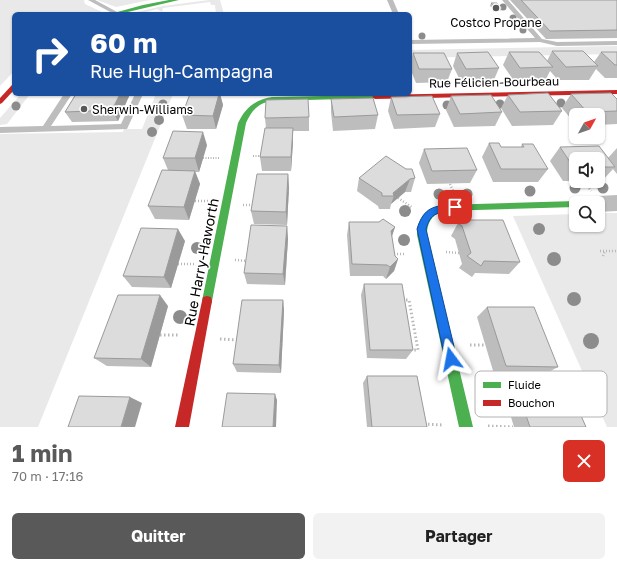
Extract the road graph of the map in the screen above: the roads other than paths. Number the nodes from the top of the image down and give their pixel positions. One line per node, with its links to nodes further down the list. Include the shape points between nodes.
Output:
1 (91, 0): 5 (lane)
2 (177, 0): 6 (street)
3 (390, 0): 7 (lane)
4 (505, 0): 8 (lane)
5 (113, 12)
6 (119, 12)
7 (395, 12)
8 (540, 40): 9 (lane); 10 (lane, via 557,44)
9 (412, 42)
10 (617, 43)
11 (12, 88): 15 (street)
12 (617, 92): 16 (street, Rue Félicien-Bourbeau, via 272,99 260,101)
13 (67, 96): 17 (lane)
14 (138, 96): 17 (lane, via 124,127)
15 (0, 102)
16 (252, 106): 22 (street, Rue Harry-Haworth, via 242,123)
17 (45, 129): 18 (lane)
18 (0, 130)
19 (617, 203): 21 (street)
20 (569, 204): 23 (street, via 442,208 430,213 423,224 422,235)
21 (605, 204)
22 (182, 427)
23 (466, 427)

